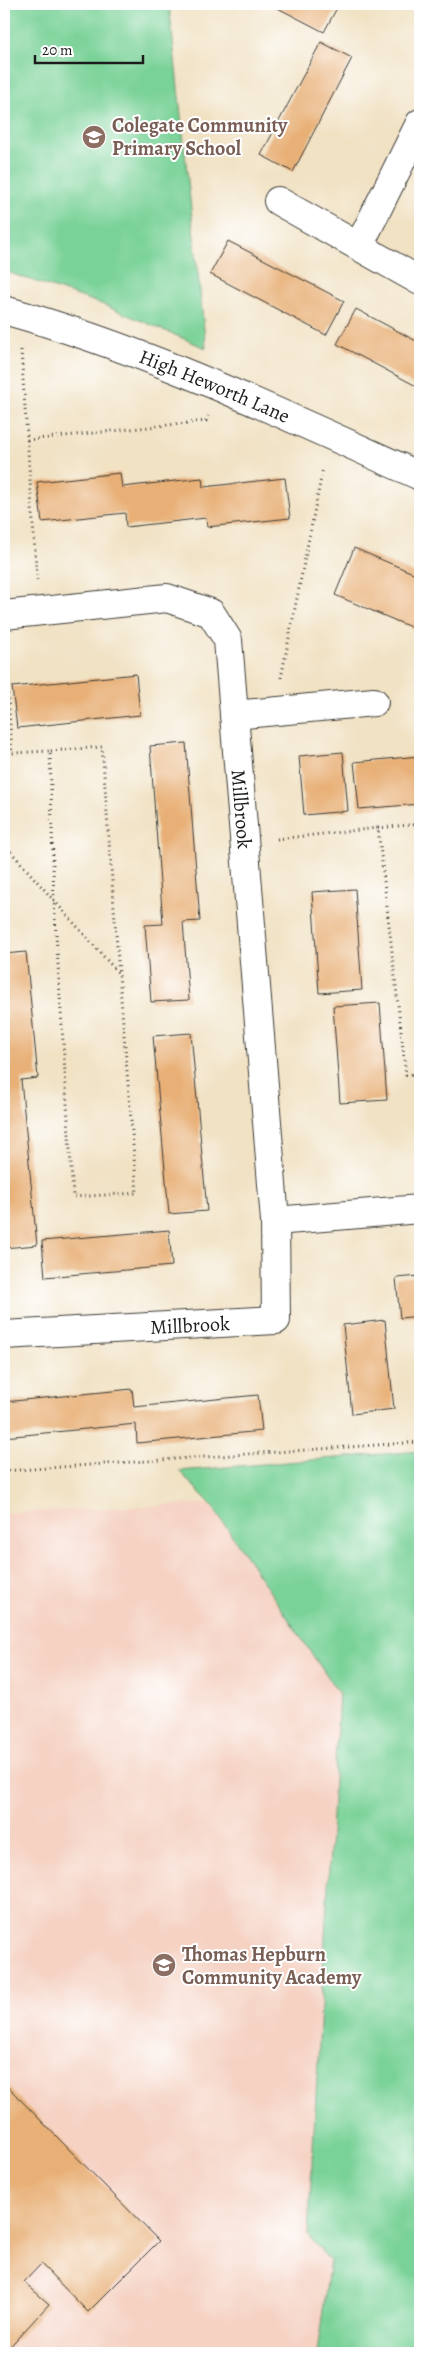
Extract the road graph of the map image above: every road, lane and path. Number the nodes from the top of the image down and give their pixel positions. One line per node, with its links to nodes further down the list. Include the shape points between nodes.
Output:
1 (420, 123): 3 (street)
2 (278, 201): 3 (street)
3 (359, 246): 4 (street)
4 (420, 281)
5 (11, 312): 6 (street, High Heworth Lane, via 118,346); 8 (path)
6 (220, 387): 7 (street, High Heworth Lane); 8 (path, via 206,421)
7 (330, 436): 9 (street, High Heworth Lane); 14 (path)
8 (27, 440): 10 (path)
9 (420, 476)
10 (40, 612): 11 (street, Millbrook); 15 (street, Millbrook, via 168,598 211,613 228,640)
11 (4, 615)
12 (4, 655): 16 (path, via 12,753)
13 (374, 702): 14 (street)
14 (274, 712): 15 (street)
15 (234, 715): 19 (street, Millbrook)
16 (50, 751): 21 (path); 22 (path, via 102,747)
17 (420, 824): 18 (path)
18 (378, 828): 19 (path); 23 (path, via 406,1075)
19 (244, 843): 25 (street, Millbrook)
20 (4, 844): 21 (path)
21 (54, 902): 22 (path); 22 (path, via 73,1197 138,1192)
22 (119, 974)
23 (420, 1074)
24 (420, 1208): 25 (street)
25 (275, 1221): 26 (street, Millbrook, via 276,1320)
26 (4, 1335)
27 (420, 1442): 28 (path)
28 (4, 1471)

